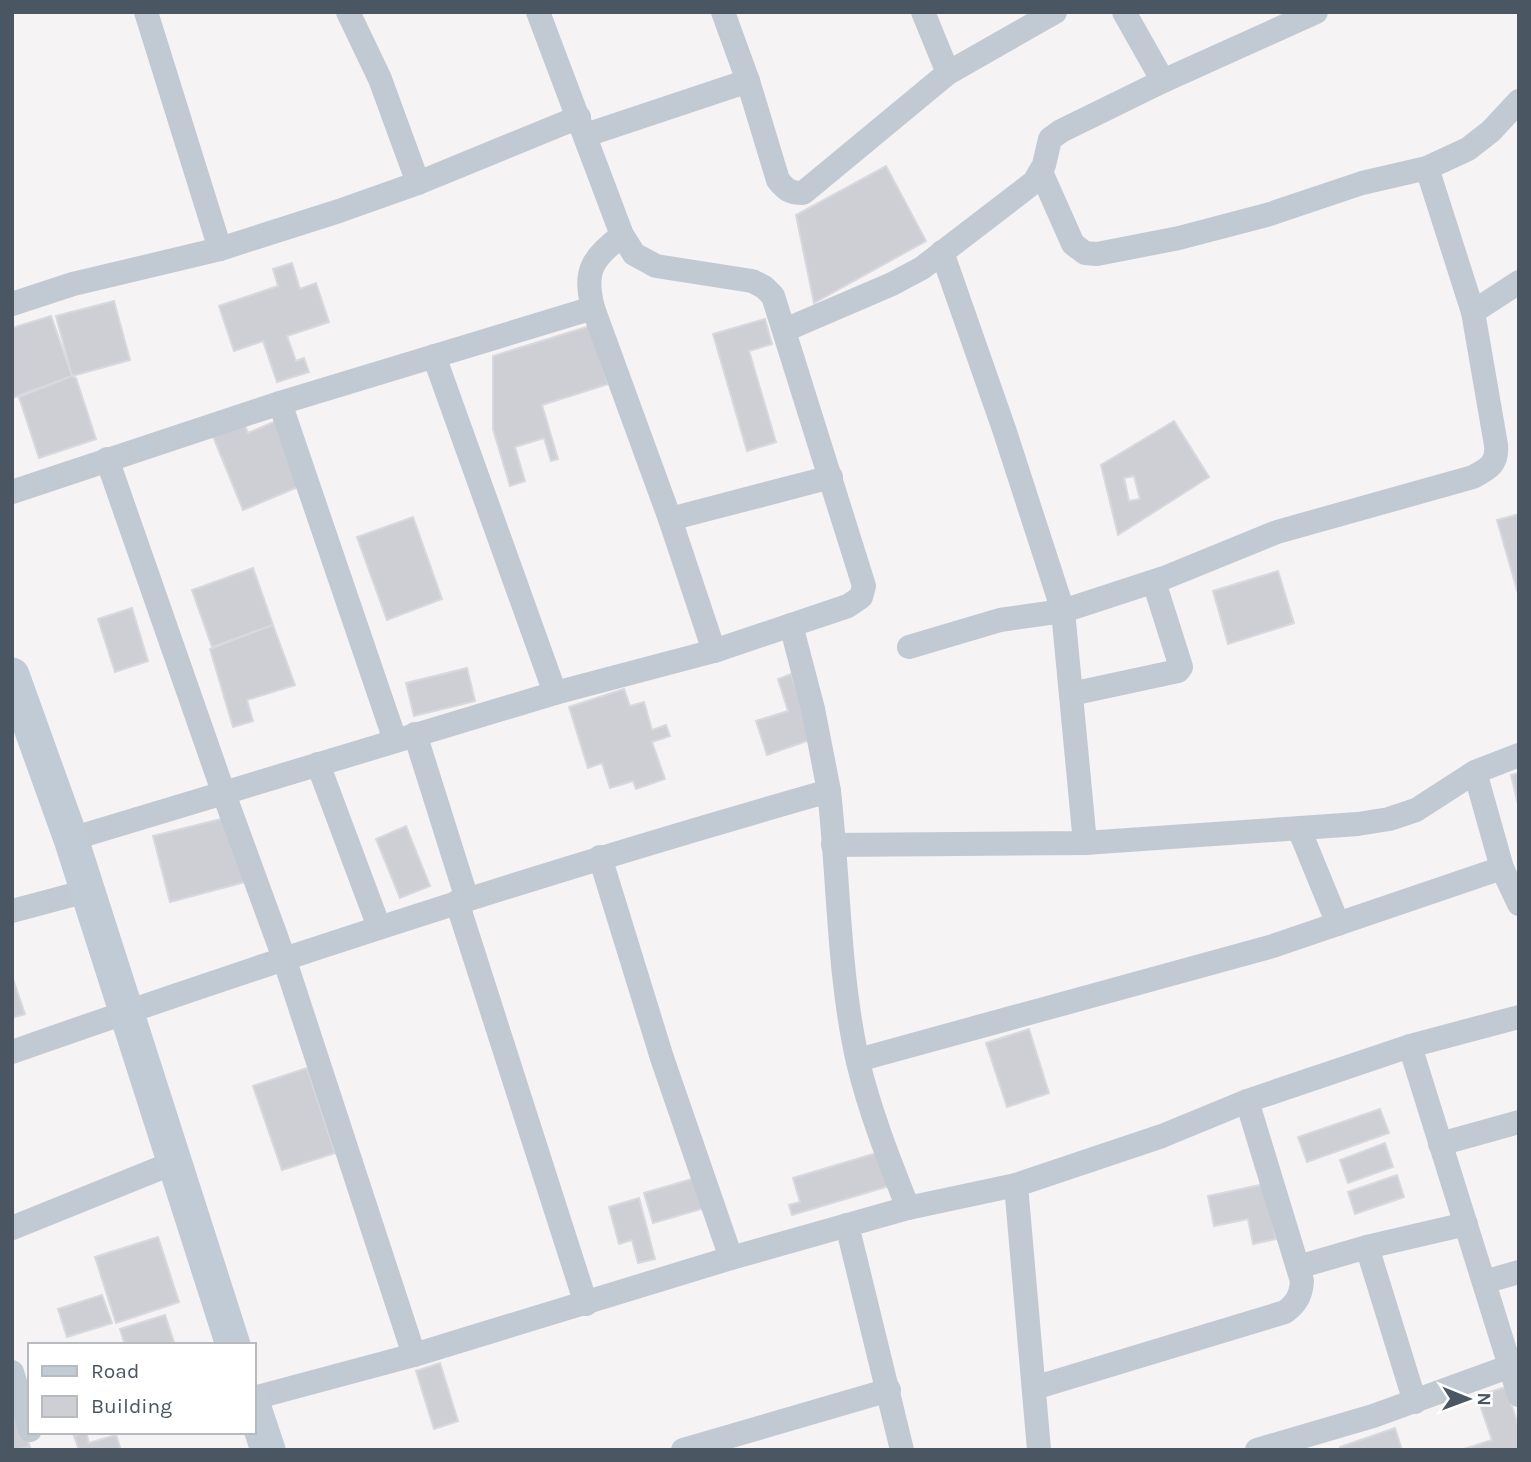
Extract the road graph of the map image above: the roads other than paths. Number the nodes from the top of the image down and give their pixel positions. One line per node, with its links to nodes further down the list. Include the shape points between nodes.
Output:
1 (146, 12): 18 (street)
2 (348, 12): 16 (street, via 380,79)
3 (538, 12): 13 (street)
4 (723, 12): 11 (street)
5 (923, 12): 9 (street)
6 (1055, 12): 9 (street)
7 (1124, 12): 10 (street)
8 (1316, 12): 10 (street)
9 (948, 73): 11 (street, via 803,192 786,190 778,180)
10 (1163, 80): 15 (street, via 1050,139)
11 (748, 81): 13 (street)
12 (1519, 101): 14 (street, via 1468,149)
13 (582, 126): 16 (street); 17 (street)
14 (1427, 168): 15 (street, via 1179,238 1097,254 1085,253 1073,244); 23 (street)
15 (1041, 172): 19 (street)
16 (418, 183): 18 (street)
17 (622, 235): 22 (street, via 597,256 588,275); 24 (street, via 634,254 656,267 752,281 764,287 773,296)
18 (220, 249): 21 (street, via 73,284)
19 (942, 252): 24 (street, via 892,284); 32 (street)
20 (1519, 282): 23 (street)
21 (12, 304)
22 (593, 308): 25 (street); 30 (street)
23 (1473, 312): 31 (street, via 1496,445 1491,467 1473,477 1276,532)
24 (785, 330): 28 (street)
25 (434, 356): 26 (street); 37 (street)
26 (280, 403): 27 (street); 40 (street)
27 (107, 459): 29 (street); 45 (street)
28 (831, 477): 30 (street); 33 (street, via 864,586 861,597 848,606)
29 (12, 492)
30 (670, 519): 35 (street)
31 (1154, 582): 32 (street); 38 (street, via 1181,667)
32 (1063, 611): 34 (street, via 1000,620); 38 (street)
33 (791, 625): 35 (street); 44 (street)
34 (909, 647)
35 (714, 651): 37 (street)
36 (12, 675): 39 (street)
37 (555, 693): 40 (street)
38 (1071, 694): 48 (street)
39 (23, 736): 47 (street)
40 (405, 737): 42 (street); 53 (street)
41 (1519, 755): 43 (street)
42 (317, 764): 45 (street); 57 (street)
43 (1475, 772): 46 (street, via 1416,810 1389,819); 51 (street)
44 (829, 790): 49 (street); 50 (street)
45 (224, 794): 47 (street); 58 (street)
46 (1299, 829): 48 (street); 56 (street)
47 (71, 839): 52 (street)
48 (1085, 843): 49 (street)
49 (833, 845): 63 (street)
50 (600, 857): 53 (street); 74 (street)
51 (1502, 868): 54 (street); 56 (street)
52 (87, 891): 55 (street); 59 (street)
53 (462, 900): 57 (street); 78 (street)
54 (1519, 904)
55 (12, 911)
56 (1338, 924): 63 (street, via 1203,967)
57 (379, 928): 58 (street)
58 (284, 958): 59 (street); 80 (street)
59 (127, 1012): 62 (street); 67 (street)
60 (1519, 1017): 61 (street)
61 (1410, 1046): 64 (street); 66 (street)
62 (12, 1052)
63 (858, 1060): 69 (street, via 876,1125)
64 (1247, 1101): 68 (street, via 1162,1136); 75 (street)
65 (1519, 1122): 66 (street)
66 (1440, 1143): 70 (street)
67 (173, 1163): 72 (street); 79 (street)
68 (1016, 1185): 69 (street); 83 (street)
69 (908, 1208): 71 (street)
70 (1466, 1224): 73 (street); 77 (street)
71 (847, 1225): 74 (street); 84 (street)
72 (12, 1228)
73 (1367, 1247): 75 (street); 87 (street)
74 (731, 1258): 78 (street)
75 (1298, 1267): 83 (street, via 1301,1292 1285,1312)
76 (1519, 1272): 77 (street)
77 (1484, 1282): 81 (street)
78 (586, 1304): 80 (street)
79 (232, 1343)
80 (414, 1355): 86 (street)
81 (1514, 1365): 85 (street); 87 (street)
82 (12, 1372): 89 (street)
83 (1034, 1388): 94 (street)
84 (889, 1390): 90 (street); 93 (street)
85 (1519, 1395)
86 (256, 1397)
87 (1415, 1402): 95 (street)
88 (256, 1414): 91 (street)
89 (28, 1424)
90 (717, 1445): 92 (street)
91 (268, 1450)
92 (683, 1450)
93 (902, 1450)
94 (1039, 1450)
95 (1257, 1450)

